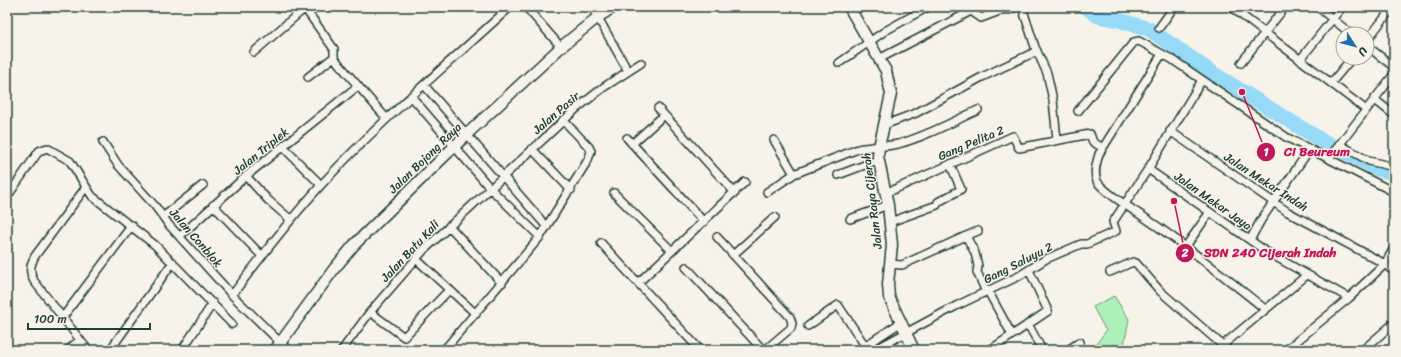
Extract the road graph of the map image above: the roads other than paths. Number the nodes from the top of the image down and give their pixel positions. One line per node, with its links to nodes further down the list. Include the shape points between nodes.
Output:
1 (305, 7): 25 (street); 28 (street, via 334,49)
2 (510, 7): 41 (street)
3 (526, 7): 23 (street)
4 (592, 7): 16 (street)
5 (614, 7): 16 (street, Jalan Bojong Raya)
6 (849, 7): 22 (street, Jalan Raya Cijerah)
7 (928, 7): 22 (street)
8 (1016, 7): 29 (street, via 981,18 971,11)
9 (1022, 7): 24 (street)
10 (1174, 7): 19 (street)
11 (1232, 7): 21 (street)
12 (1285, 7): 21 (street)
13 (1318, 7): 17 (street)
14 (1342, 7): 17 (street)
15 (1393, 7): 20 (street)
16 (598, 17): 23 (street, Jalan Bojong Raya); 36 (street)
17 (1332, 19): 18 (street); 30 (street)
18 (1341, 26)
19 (1159, 28)
20 (1375, 30)
21 (1264, 33): 30 (street); 33 (street)
22 (870, 42): 29 (street, Jalan Raya Cijerah); 31 (street)
23 (561, 47): 55 (street, Jalan Bojong Raya)
24 (1037, 51): 53 (street, via 916,113); 57 (street, via 1047,73)
25 (254, 52)
26 (1375, 52): 35 (street)
27 (1162, 54): 39 (street); 48 (street, via 1143,43 1134,42); 63 (street)
28 (334, 57): 38 (street); 42 (street)
29 (879, 59): 53 (street, Jalan Raya Cijerah, via 886,71 891,94)
30 (1300, 60): 40 (street)
31 (839, 62)
32 (641, 63): 36 (street, Jalan Pasir)
33 (1241, 63)
34 (1345, 66): 40 (street)
35 (1394, 67)
36 (628, 71): 52 (street, Jalan Pasir)
37 (1394, 74): 44 (street)
38 (308, 77)
39 (1202, 80): 54 (street); 65 (street, via 1281,134)
40 (1331, 83): 46 (street)
41 (424, 85): 43 (street); 55 (street)
42 (358, 86): 51 (street); 60 (street, Jalan Triplek)
43 (411, 96): 51 (street); 62 (street)
44 (1374, 99): 46 (street); 49 (street)
45 (658, 108): 50 (street)
46 (1365, 109): 59 (street)
47 (978, 110): 61 (street, via 898,144)
48 (1078, 111)
49 (1394, 114)
50 (664, 115): 85 (street); 96 (street, via 629,141)
51 (387, 119): 77 (street)
52 (563, 120): 64 (street, Jalan Pasir); 80 (street, via 591,151)
53 (884, 125): 61 (street, Jalan Raya Cijerah)
54 (1170, 131): 70 (street); 87 (street, Jalan Mekar Indah)
55 (467, 134): 62 (street, Jalan Bojong Raya); 74 (street)
56 (774, 140): 71 (street)
57 (1057, 140): 63 (street, Gang Pelita 2, via 1090,134 1093,142); 68 (street, Gang Pelita 2, via 1019,148 1013,136)
58 (103, 142): 92 (street, Jalan Conblok, via 118,165)
59 (1338, 145): 66 (street); 69 (street, via 1369,161)
60 (283, 147): 73 (street, Jalan Triplek); 77 (street)
61 (879, 147): 67 (street, Jalan Raya Cijerah); 71 (street, via 868,146 858,149)
62 (454, 148): 79 (street); 142 (street, Jalan Bojong Raya, via 350,250)
63 (1103, 148): 88 (street, via 1096,163 1096,180)
64 (532, 149): 74 (street, Jalan Pasir); 80 (street)
65 (1310, 149): 66 (street); 87 (street)
66 (1330, 157): 83 (street)
67 (878, 160): 72 (street); 82 (street, Jalan Raya Cijerah)
68 (950, 164): 82 (street, Gang Pelita 2); 97 (street, via 960,190 937,205)
69 (1394, 167)
70 (1148, 169): 88 (street); 91 (street, Jalan Mekar Jaya)
71 (794, 174): 81 (street)
72 (838, 174)
73 (246, 176): 89 (street, Jalan Triplek); 95 (street)
74 (503, 176): 79 (street, Jalan Batu Kali); 100 (street)
75 (745, 182): 85 (street)
76 (203, 185): 92 (street)
77 (321, 186): 95 (street)
78 (86, 187): 86 (street, via 70,161 47,148 39,151); 98 (street, via 100,202); 132 (street, via 31,263 30,275)
79 (490, 188): 99 (street, Jalan Batu Kali); 104 (street)
80 (570, 190): 100 (street)
81 (767, 192)
82 (885, 192): 90 (street, Jalan Raya Cijerah)
83 (1394, 192)
84 (614, 193): 110 (street)
85 (735, 193): 96 (street)
86 (7, 197)
87 (1273, 201): 106 (street); 116 (street, Jalan Mekar Indah, via 1288,212)
88 (1124, 204): 108 (street); 118 (street, Gang Saluyu 2, via 1114,222 1116,231 1046,259)
89 (213, 205): 102 (street, Jalan Triplek); 112 (street)
90 (888, 205): 94 (street); 97 (street, Jalan Raya Cijerah)
91 (1210, 212): 106 (street, Jalan Mekar Jaya); 108 (street)
92 (163, 217): 102 (street, Jalan Conblok)
93 (775, 217): 111 (street)
94 (850, 219)
95 (291, 220): 112 (street)
96 (704, 222): 110 (street)
97 (890, 222): 115 (street, Jalan Raya Cijerah)
98 (132, 226): 114 (street); 132 (street)
99 (449, 226): 113 (street, Jalan Batu Kali); 123 (street)
100 (547, 227): 104 (street)
101 (978, 231): 103 (street)
102 (180, 236): 126 (street, Jalan Conblok)
103 (966, 236): 115 (street, via 902,265); 125 (street, via 975,253 977,272)
104 (540, 237): 123 (street)
105 (717, 237): 111 (street)
106 (1250, 240): 121 (street, Jalan Mekar Jaya)
107 (601, 243): 122 (street)
108 (1186, 246): 129 (street)
109 (1394, 248): 116 (street)
110 (672, 251): 122 (street)
111 (732, 255): 152 (street, via 790,317 791,328)
112 (262, 256): 126 (street)
113 (416, 259): 124 (street); 130 (street, Jalan Batu Kali)
114 (173, 262): 128 (street); 148 (street)
115 (890, 264): 133 (street, Jalan Raya Cijerah, via 889,297)
116 (1385, 264): 120 (street, Jalan Mekar Indah); 127 (street)
117 (686, 266): 152 (street)
118 (1029, 270): 125 (street, Gang Saluyu 2); 136 (street, via 1048,309)
119 (1110, 272): 144 (street, via 1136,263 1160,291)
120 (1394, 272)
121 (1307, 275): 127 (street, Jalan Mekar Jaya); 129 (street)
122 (639, 282): 151 (street)
123 (502, 283): 131 (street)
124 (449, 290): 130 (street, via 404,337); 131 (street)
125 (987, 291): 138 (street, Gang Saluyu 2); 139 (street)
126 (232, 294): 142 (street, Jalan Conblok)
127 (1349, 298): 158 (street)
128 (213, 302): 135 (street); 149 (street)
129 (1265, 309): 144 (street)
130 (370, 312): 145 (street, Jalan Batu Kali)
131 (476, 314): 150 (street)
132 (63, 317): 140 (street)
133 (900, 323): 138 (street, Jalan Raya Cijerah); 143 (street)
134 (1394, 323): 159 (street)
135 (232, 324)
136 (1028, 324): 139 (street); 156 (street)
137 (808, 326): 143 (street, via 838,305)
138 (905, 333): 153 (street, Gang Saluyu 2); 154 (street, Jalan Raya Cijerah)
139 (1012, 335): 155 (street)
140 (80, 340): 146 (street); 147 (street)
141 (1080, 342): 157 (street)
142 (281, 348)
143 (864, 348)
144 (1226, 348)
145 (346, 349)
146 (68, 350)
147 (88, 350)
148 (110, 350)
149 (182, 350)
150 (444, 350)
151 (700, 350)
152 (764, 350)
153 (874, 350)
154 (914, 350)
155 (990, 350)
156 (1042, 350)
157 (1068, 350)
158 (1286, 350)
159 (1363, 350)

